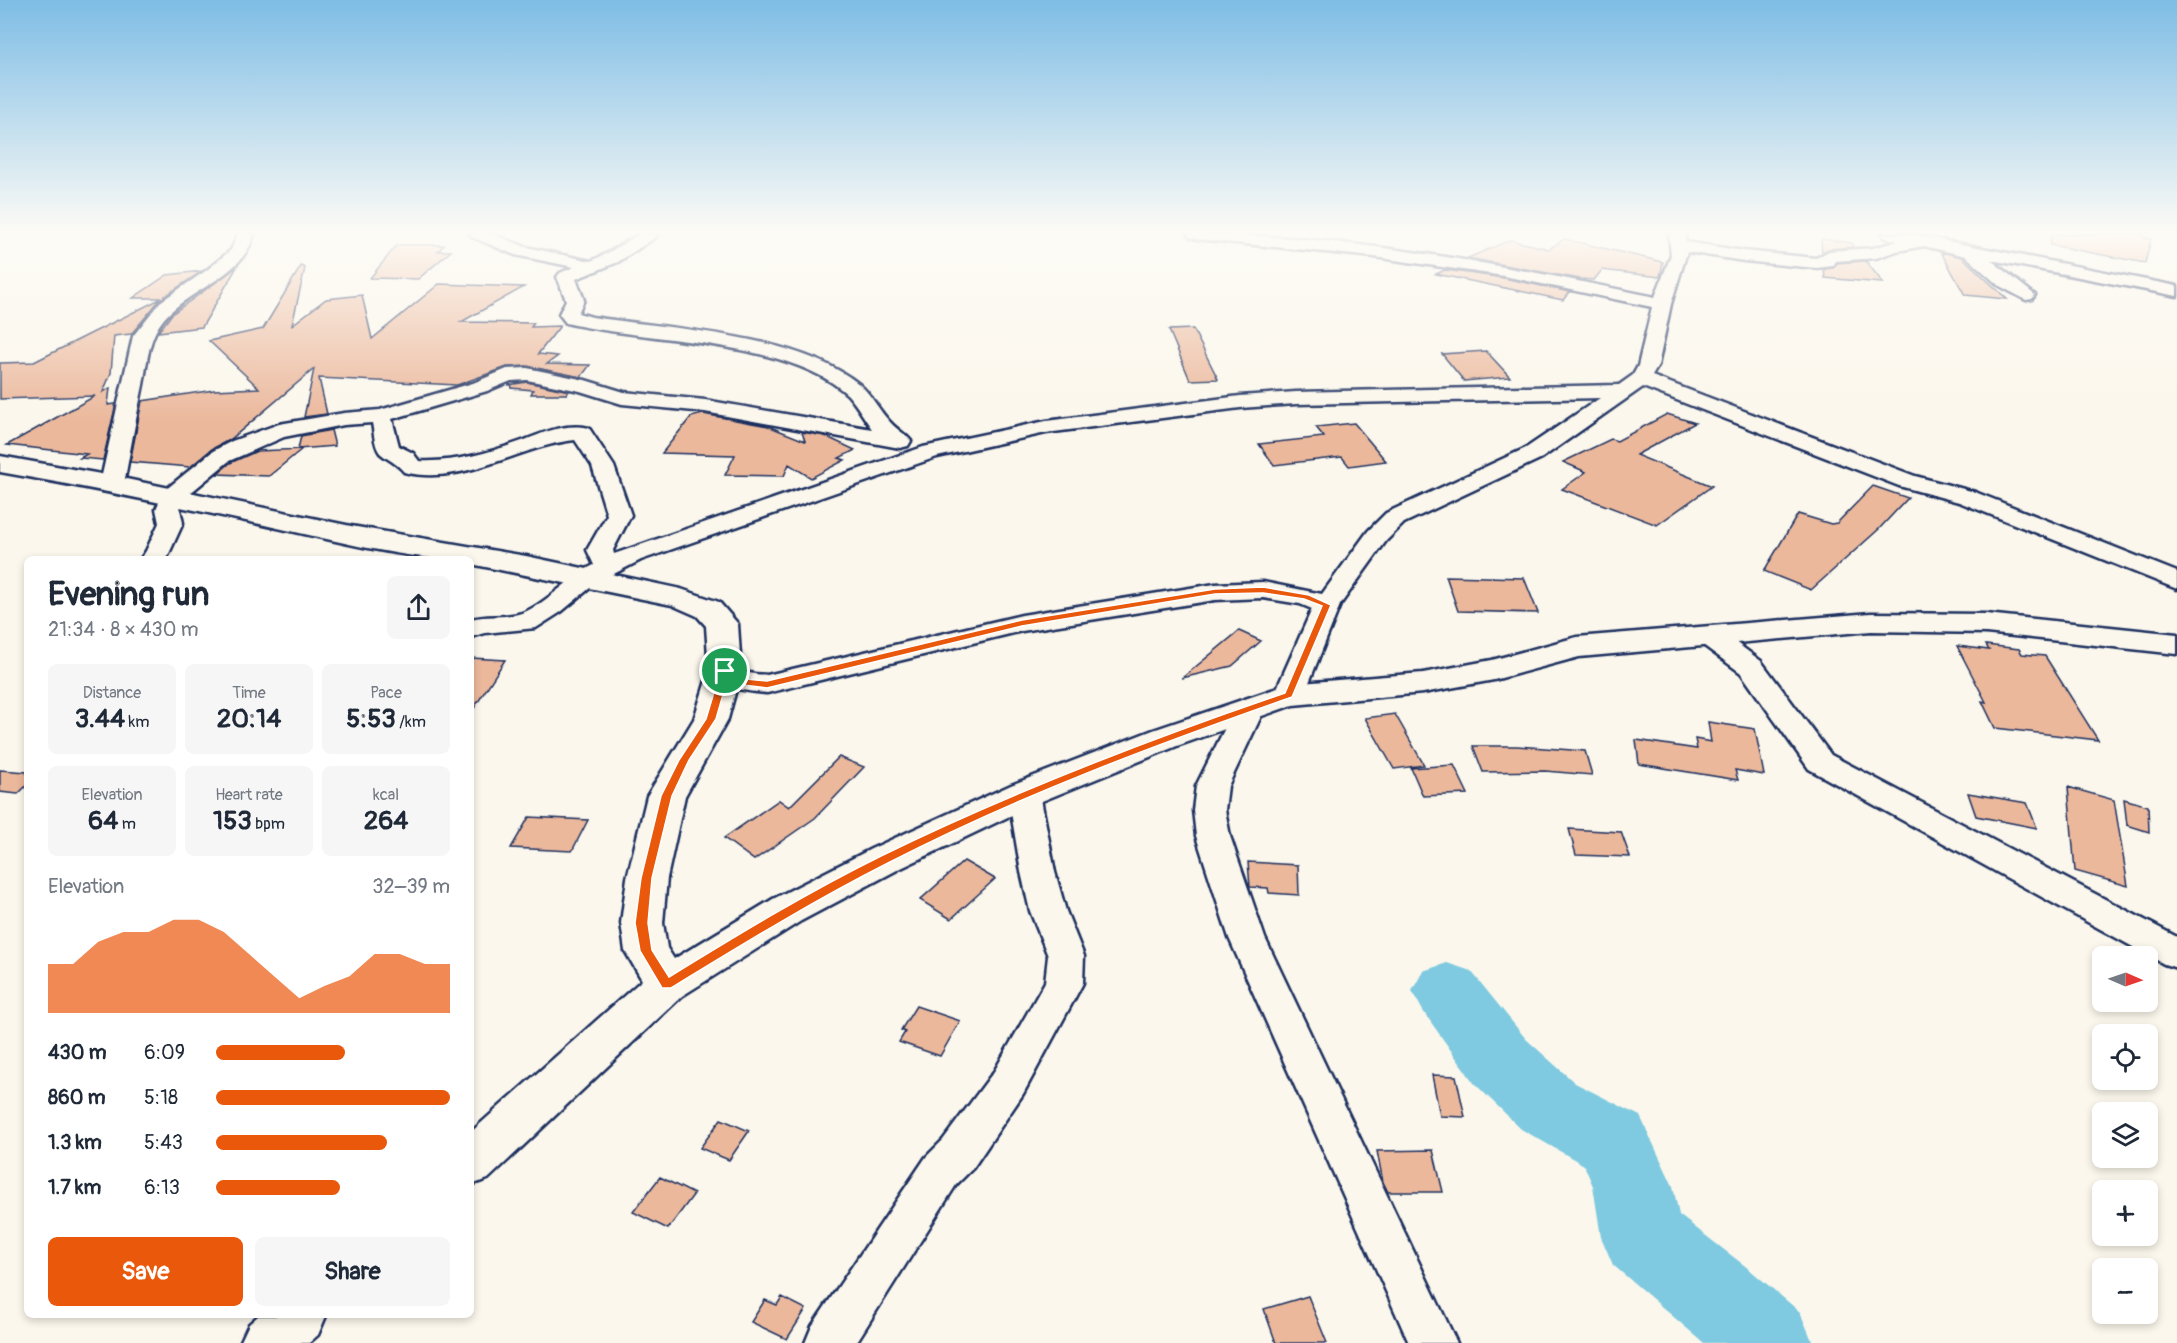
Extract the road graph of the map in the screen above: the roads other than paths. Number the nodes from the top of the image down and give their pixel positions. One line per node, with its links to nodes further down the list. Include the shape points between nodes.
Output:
1 (178, 297): 11 (street, via 152,320 143,336)
2 (574, 297): 8 (street, via 568,314 573,319 716,341 793,359 833,375 856,392)
3 (1627, 297): 5 (street)
4 (1665, 297): 5 (street)
5 (1662, 304): 6 (street, via 1648,366)
6 (1633, 385): 9 (street, via 1240,402 1046,427); 17 (street, via 1907,481 1966,497); 18 (street, via 1534,453 1395,518 1377,536)
7 (381, 416): 8 (street, via 480,387 507,375 527,374 622,398 717,408); 12 (street, via 279,431 221,456); 16 (street, via 388,448 405,458 412,468 441,469 506,453 552,436 581,433 603,466 619,515 600,550)
8 (896, 440): 9 (street)
9 (931, 452): 16 (street, via 763,509)
10 (0, 464): 11 (street)
11 (112, 484): 12 (street)
12 (172, 496): 13 (street, via 168,509 171,523); 14 (street, via 351,535)
13 (155, 556)
14 (474, 556)
15 (474, 556): 16 (street)
16 (597, 572): 19 (street, via 526,622); 22 (street, via 708,609 722,624)
17 (2177, 581)
18 (1327, 605): 22 (street, via 1263,590 1215,592 1022,623 767,684 743,682); 23 (street)
19 (474, 628)
20 (1709, 636): 21 (street, via 1917,620); 23 (street, via 1577,647 1423,683); 26 (street, via 1751,667 1820,762)
21 (2177, 644)
22 (725, 671): 27 (street, via 711,719 666,796 646,878 642,923 646,951)
23 (1289, 695): 24 (street)
24 (1250, 708): 25 (street); 32 (street, via 1212,786 1209,810 1213,836 1247,938)
25 (1024, 794): 27 (street, via 797,905); 31 (street, via 1048,911 1066,957 1064,983 1009,1082 958,1154 941,1171)
26 (2177, 954)
27 (667, 984): 28 (street)
28 (474, 1160)
29 (297, 1318): 30 (street)
30 (268, 1343)
31 (829, 1343)
32 (1433, 1343)

